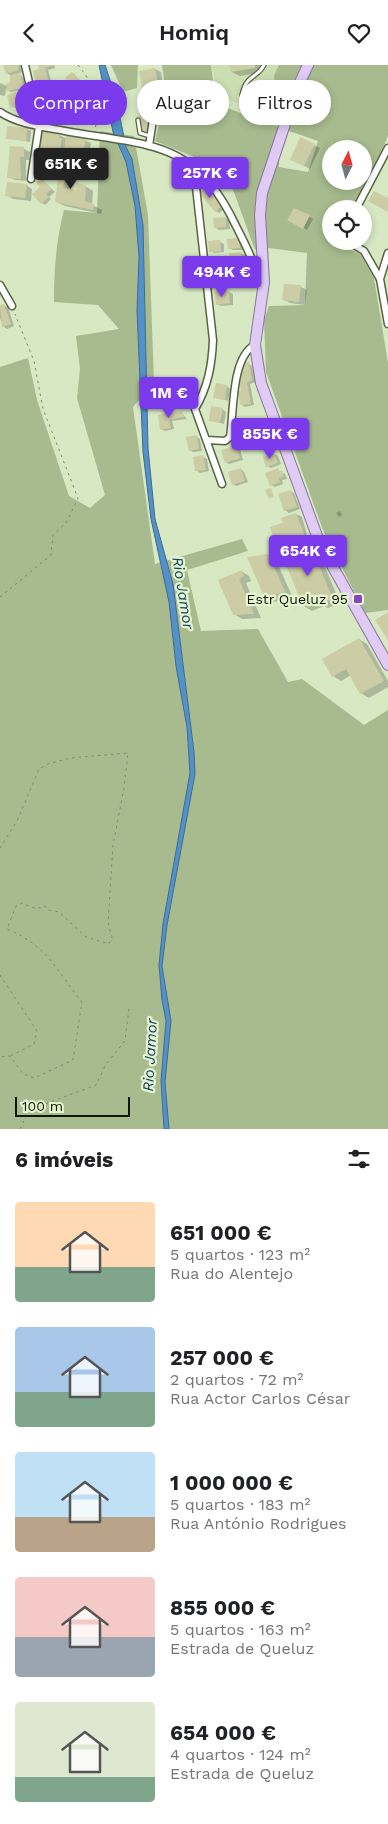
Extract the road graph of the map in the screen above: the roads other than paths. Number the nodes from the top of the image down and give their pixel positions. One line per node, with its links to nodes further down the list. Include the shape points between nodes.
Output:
1 (25, 65): 10 (street)
2 (264, 65): 4 (lane)
3 (308, 65): 5 (main road)
4 (249, 80)
5 (301, 80)
6 (0, 112): 10 (street)
7 (139, 125): 11 (lane, via 140,133)
8 (153, 125): 11 (street)
9 (286, 125): 20 (main road, via 262,193)
10 (39, 126): 12 (street); 15 (street)
11 (151, 136): 12 (street)
12 (149, 146): 14 (street, via 185,158)
13 (388, 148): 16 (street)
14 (200, 171): 20 (street, via 225,201 257,275); 25 (street, via 196,187 213,340 208,382 195,409)
15 (31, 179)
16 (361, 200)
17 (362, 250): 19 (street)
18 (388, 253): 19 (street)
19 (380, 279): 23 (street)
20 (264, 281): 24 (main road)
21 (0, 285): 22 (street)
22 (12, 306)
23 (388, 325)
24 (255, 345): 25 (street, via 244,352 237,374 230,437 225,441); 27 (main road, via 261,383 320,544)
25 (207, 440): 26 (street)
26 (222, 484)
27 (388, 665)

